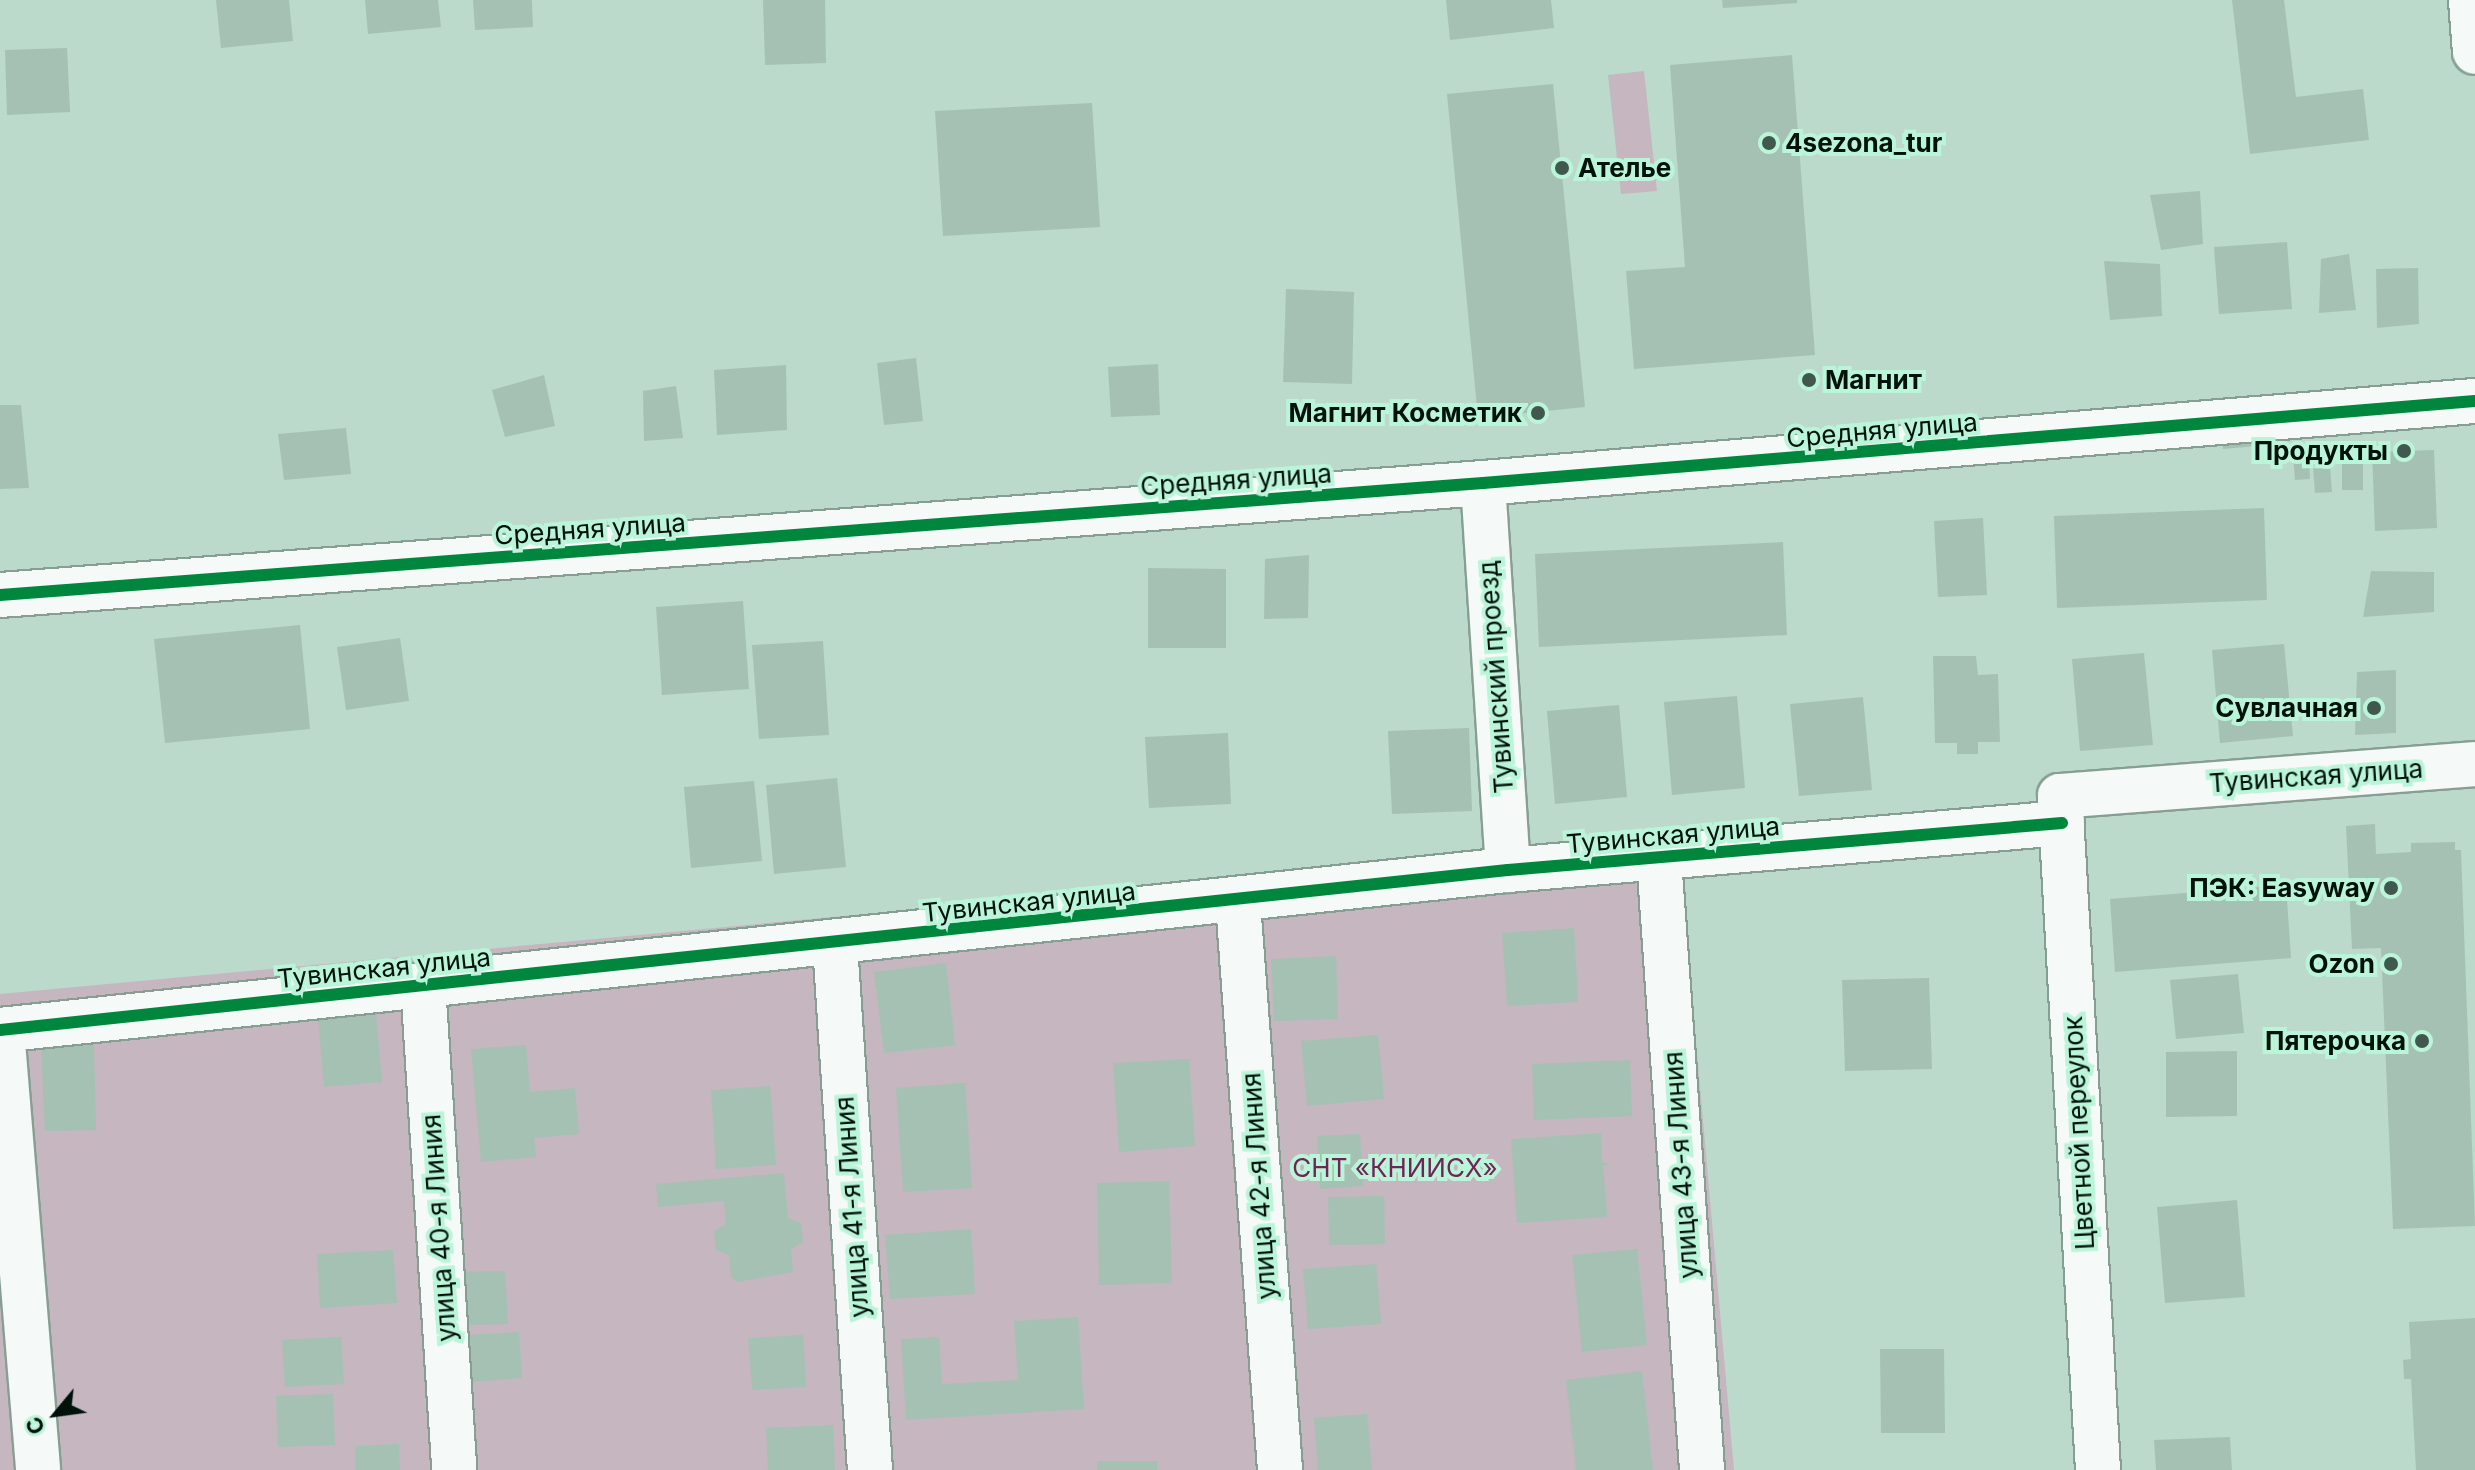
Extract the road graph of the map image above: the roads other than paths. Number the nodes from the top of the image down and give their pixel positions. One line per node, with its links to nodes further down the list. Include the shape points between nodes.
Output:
1 (2471, 0): 2 (street)
2 (2475, 52)
3 (2475, 401): 4 (street, Средняя улица)
4 (1483, 483): 5 (street, Средняя улица); 9 (street, Тувинский проезд)
5 (0, 595)
6 (2475, 764): 7 (street, Тувинская улица)
7 (2061, 809): 8 (street, Тувинская улица); 19 (street, Цветной переулок)
8 (1659, 859): 9 (street, Тувинская улица); 18 (street, улица 43-я Линия)
9 (1508, 870): 10 (street, Тувинская улица)
10 (1238, 903): 11 (street, Тувинская улица); 17 (street, улица 42-я Линия)
11 (835, 945): 12 (street, Тувинская улица); 16 (street, улица 41-я Линия)
12 (423, 985): 13 (street, Тувинская улица); 15 (street, улица 40-я Линия)
13 (1, 1030): 14 (street)
14 (38, 1470)
15 (454, 1470)
16 (870, 1470)
17 (1280, 1470)
18 (1702, 1470)
19 (2098, 1470)

